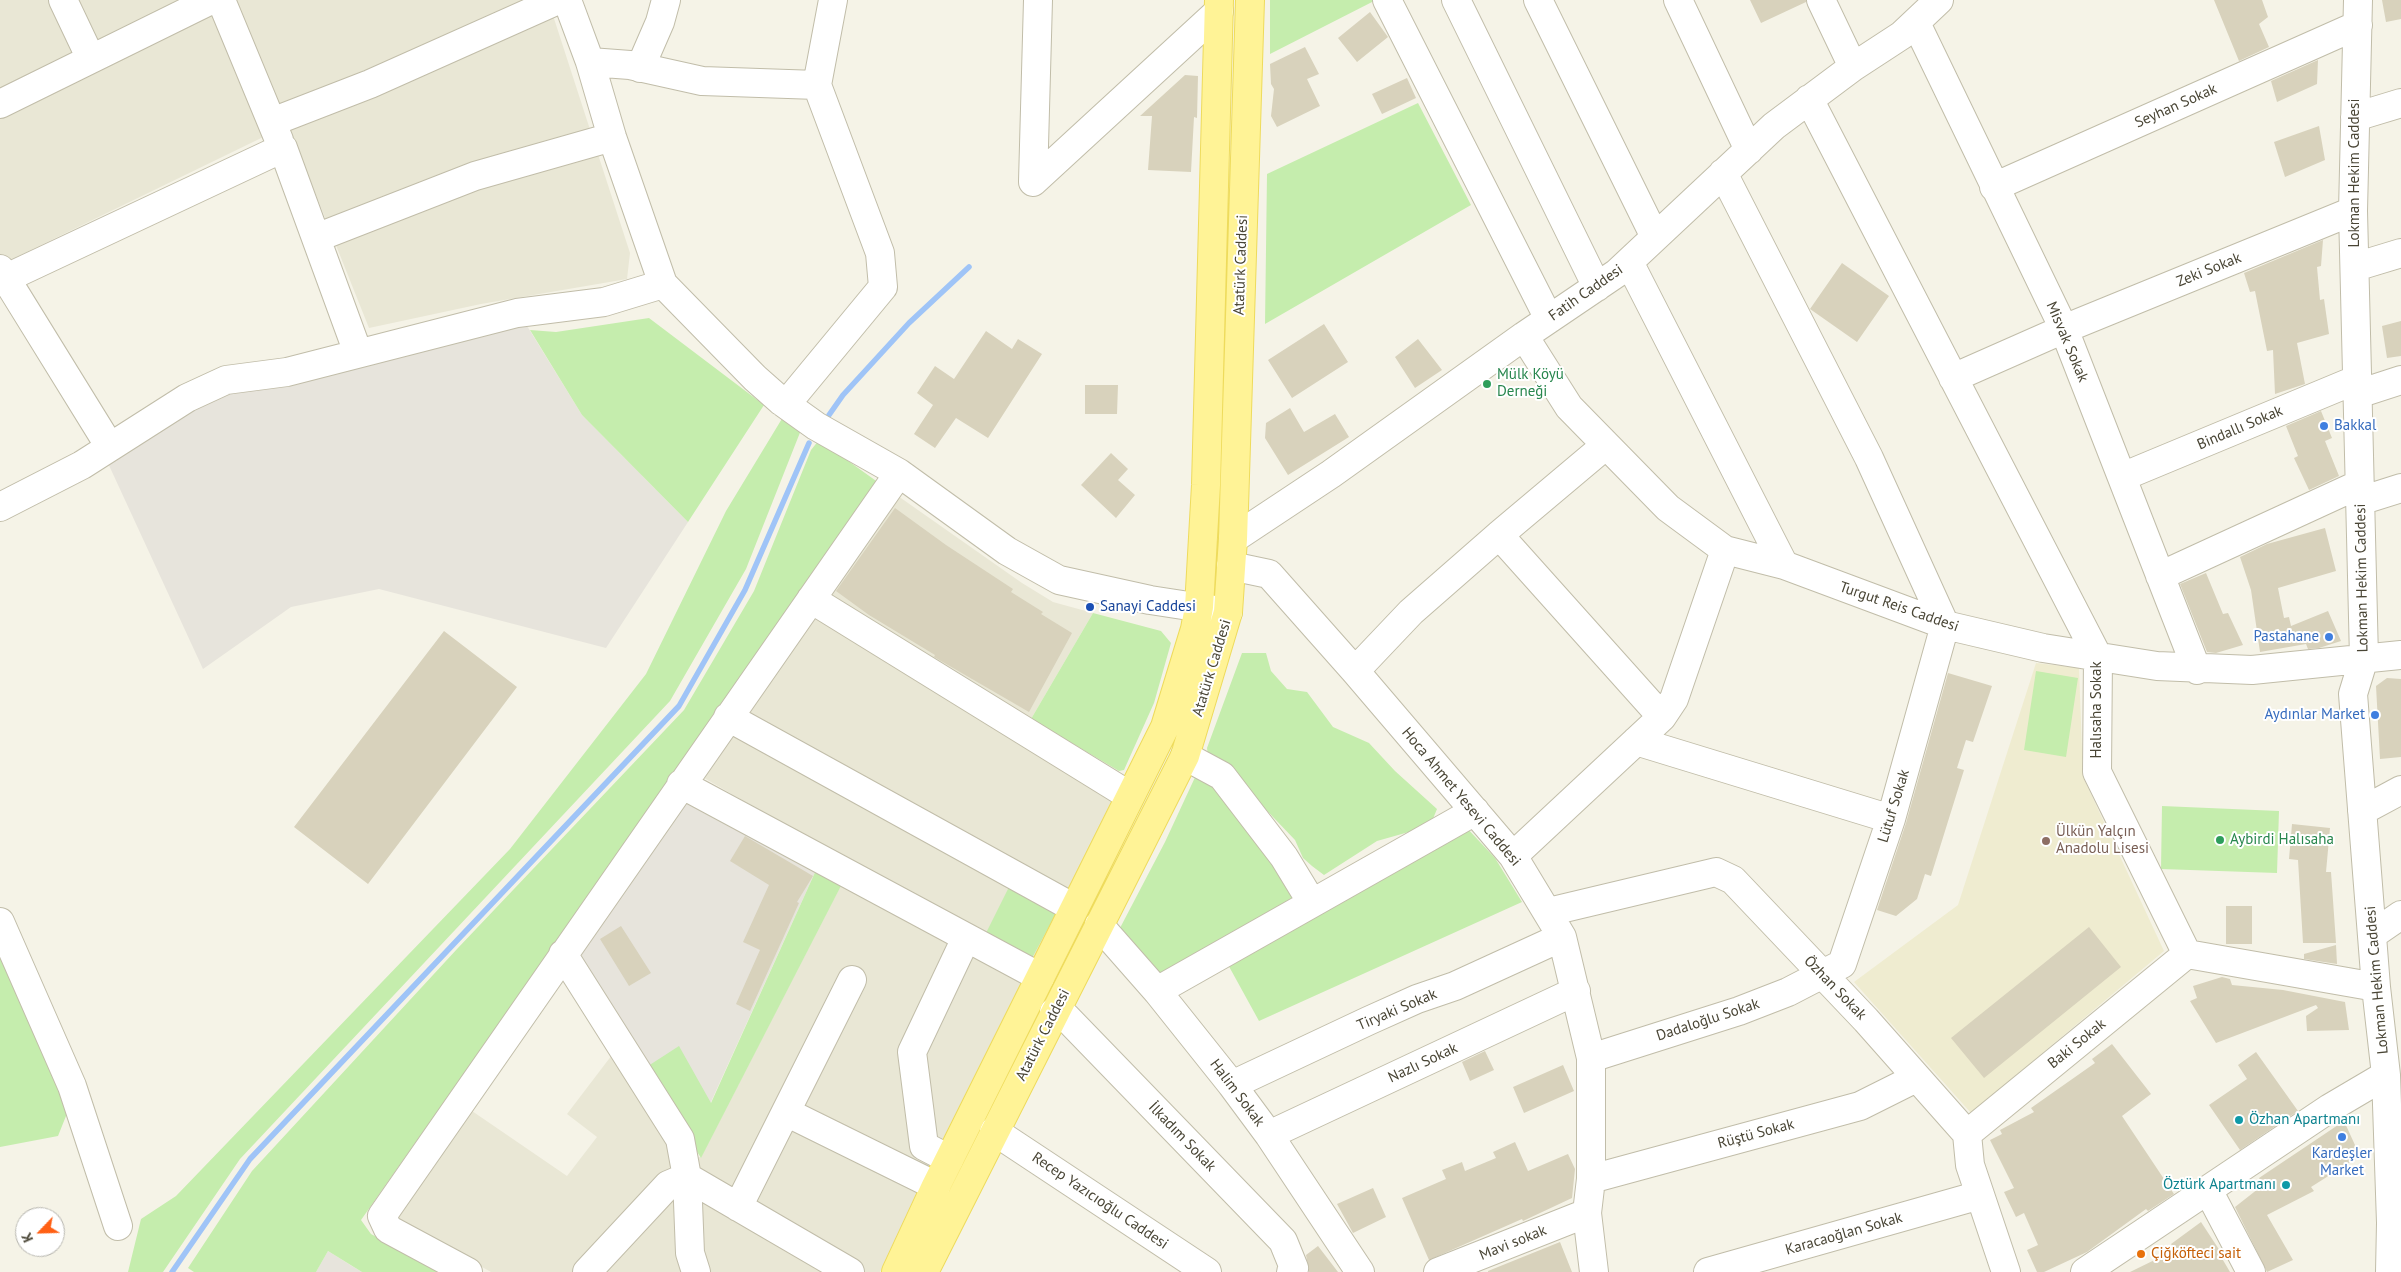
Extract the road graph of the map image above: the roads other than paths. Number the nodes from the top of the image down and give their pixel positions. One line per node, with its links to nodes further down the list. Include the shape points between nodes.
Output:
1 (63, 0): 19 (street)
2 (211, 0): 19 (street)
3 (221, 0): 28 (street)
4 (558, 0): 28 (street, via 370,84)
5 (567, 0): 20 (street)
6 (666, 0): 22 (street)
7 (833, 0): 23 (street)
8 (1038, 0): 16 (street, via 1033,182)
9 (1250, 0): 59 (main road, Atatürk Caddesi)
10 (1387, 0): 43 (street)
11 (1456, 0): 42 (street)
12 (1538, 0): 35 (street)
13 (1678, 0): 31 (street)
14 (1821, 0): 21 (street)
15 (1942, 1): 18 (street, Fatih Caddesi)
16 (1219, 6): 65 (main road)
17 (2358, 12): 27 (street, Lokman Hekim Caddesi); 33 (street, Seyhan Sokak)
18 (1916, 23): 21 (street, Fatih Caddesi); 33 (street, Misvak Sokak)
19 (91, 59): 26 (street)
20 (590, 62): 22 (street); 29 (street)
21 (1853, 67): 24 (street, Fatih Caddesi)
22 (640, 68): 23 (street, via 702,81)
23 (817, 85): 50 (street, via 880,253 883,287 788,402)
24 (1809, 99): 31 (street, Fatih Caddesi); 47 (street, Halısaha Sokak)
25 (2401, 103): 27 (street)
26 (0, 104)
27 (2355, 116): 34 (street, Lokman Hekim Caddesi)
28 (272, 122): 30 (street)
29 (612, 137): 36 (street, via 475,176); 41 (street)
30 (283, 148): 36 (street); 40 (street)
31 (1749, 150): 32 (street, Fatih Caddesi)
32 (1724, 173): 35 (street, Fatih Caddesi); 67 (street, via 1869,458)
33 (1994, 187): 44 (street, Misvak Sokak)
34 (2354, 210): 39 (street, Lokman Hekim Caddesi); 44 (street, Zeki Sokak)
35 (1655, 236): 38 (street, Fatih Caddesi)
36 (316, 238): 46 (street)
37 (2401, 253): 39 (street)
38 (1629, 262): 42 (street, Fatih Caddesi); 61 (street)
39 (2355, 267): 49 (street, Lokman Hekim Caddesi)
40 (2, 276): 52 (street)
41 (662, 284): 46 (street, via 604,302 517,314); 50 (street)
42 (1597, 286): 43 (street, Fatih Caddesi)
43 (1550, 319): 45 (street, Fatih Caddesi)
44 (2064, 329): 47 (street, Zeki Sokak); 54 (street, Misvak Sokak)
45 (1524, 336): 51 (street, Turgut Reis Caddesi, via 1569,407); 59 (street, Fatih Caddesi, via 1331,474)
46 (358, 354): 52 (street, via 287,372 226,380 187,398)
47 (1953, 378): 69 (street, Halısaha Sokak)
48 (2401, 380): 49 (street, Bindallı Sokak)
49 (2358, 387): 54 (street, Bindallı Sokak); 56 (street, Lokman Hekim Caddesi)
50 (781, 401): 53 (street, via 816,426)
51 (1606, 445): 58 (street); 60 (street, Turgut Reis Caddesi, via 1668,508)
52 (110, 447): 57 (street)
53 (898, 473): 64 (street); 65 (street, via 1007,551 1059,580)
54 (2122, 477): 63 (street, Misvak Sokak)
55 (2401, 488): 56 (street)
56 (2360, 492): 63 (street); 70 (street, Lokman Hekim Caddesi)
57 (0, 507)
58 (1499, 535): 72 (street, via 1411,612); 73 (street)
59 (1233, 539): 62 (main road, Atatürk Caddesi)
60 (1725, 550): 61 (street, Turgut Reis Caddesi); 73 (street, via 1674,699)
61 (1784, 565): 67 (street, Turgut Reis Caddesi)
62 (1231, 566): 66 (main road, Atatürk Caddesi); 72 (street, Hoca Ahmet Yesevi Caddesi, via 1269,574)
63 (2160, 576): 71 (street, Misvak Sokak)
64 (811, 599): 74 (street); 79 (street)
65 (1200, 608): 66 (street); 79 (main road, via 1165,727)
66 (1228, 612): 76 (main road, Atatürk Caddesi)
67 (1946, 625): 69 (street, Turgut Reis Caddesi, via 2043,648); 82 (street, Lütuf Sokak)
68 (2401, 655): 70 (street, Turgut Reis Caddesi)
69 (2098, 657): 71 (street, Turgut Reis Caddesi); 94 (street, Halısaha Sokak, via 2097,772)
70 (2364, 658): 71 (street, Turgut Reis Caddesi, via 2252,670); 80 (street, Lokman Hekim Caddesi, via 2353,694)
71 (2197, 670)
72 (1356, 671): 81 (street, Hoca Ahmet Yesevi Caddesi)
73 (1662, 717): 75 (street)
74 (728, 718): 77 (street); 85 (street)
75 (1636, 741): 82 (street); 83 (street)
76 (1185, 756): 84 (street, via 1222,776 1284,857); 89 (main road, Atatürk Caddesi)
77 (680, 784): 92 (street); 93 (street)
78 (2401, 790): 80 (street)
79 (1130, 796): 85 (main road)
80 (2362, 811): 90 (street, Lokman Hekim Caddesi)
81 (1476, 812): 83 (street, Hoca Ahmet Yesevi Caddesi); 84 (street)
82 (1891, 818): 95 (street, Lütuf Sokak, via 1842,964)
83 (1513, 856): 86 (street, Hoca Ahmet Yesevi Caddesi)
84 (1312, 903): 99 (street)
85 (1074, 908): 96 (main road)
86 (1548, 912): 91 (street, Hoca Ahmet Yesevi Caddesi); 95 (street, Özhan Sokak, via 1716,872 1733,880)
87 (2401, 915): 90 (street)
88 (0, 922): 120 (street, via 72,1086)
89 (1099, 925): 99 (street, Halim Sokak); 101 (main road, Atatürk Caddesi)
90 (2372, 935): 98 (street, Lokman Hekim Caddesi)
91 (1562, 937): 100 (street, Hoca Ahmet Yesevi Caddesi); 106 (street, Tiryaki Sokak, via 1455,986 1384,1013)
92 (966, 938): 96 (street); 111 (street, via 912,1052 924,1146)
93 (563, 954): 112 (street, via 680,1139); 122 (street, via 382,1216 388,1230)
94 (2187, 954): 98 (street); 109 (street, Baki Sokak)
95 (1822, 974): 103 (street, Dadaloğlu Sokak, via 1788,992 1739,1011); 105 (street, Özhan Sokak)
96 (1040, 977): 111 (main road)
97 (852, 980): 107 (street)
98 (2376, 988): 102 (street); 104 (street, Lokman Hekim Caddesi)
99 (1157, 991): 106 (street, Halim Sokak)
100 (1576, 991): 103 (street, Hoca Ahmet Yesevi Caddesi); 110 (street, Nazlı Sokak)
101 (1054, 1012): 108 (main road, Atatürk Caddesi); 129 (street, İlkadım Sokak, via 1066,1017 1283,1241 1294,1268)
102 (2401, 1028)
103 (1591, 1058): 113 (street, Hoca Ahmet Yesevi Caddesi)
104 (2386, 1075): 115 (street, via 2330,1108); 119 (street, Lokman Hekim Caddesi)
105 (1916, 1078): 109 (street, Özhan Sokak); 113 (street, Rüştü Sokak, via 1860,1106)
106 (1232, 1085): 110 (street, Halim Sokak)
107 (786, 1112): 114 (street); 117 (street)
108 (994, 1131): 127 (main road, Atatürk Caddesi); 128 (street, Recep Yazıcıoğlu Caddesi)
109 (1967, 1134): 116 (street, via 1970,1165)
110 (1269, 1135): 130 (street, Halim Sokak)
111 (949, 1158): 114 (main road)
112 (687, 1177): 117 (street); 123 (street, via 668,1186); 124 (street, via 690,1253)
113 (1591, 1179): 118 (street, Hoca Ahmet Yesevi Caddesi)
114 (936, 1186): 126 (main road)
115 (2208, 1190): 121 (street); 135 (street)
116 (1980, 1195): 133 (street, Karacaoğlan Sokak); 134 (street)
117 (738, 1207): 125 (street)
118 (1588, 1213): 131 (street, Mavi sokak); 132 (street, Hoca Ahmet Yesevi Caddesi)
119 (2398, 1224): 136 (street, Lokman Hekim Caddesi)
120 (118, 1226)
121 (2101, 1268)
122 (468, 1272)
123 (587, 1272)
124 (696, 1272)
125 (850, 1272)
126 (896, 1272)
127 (924, 1272)
128 (1207, 1272)
129 (1291, 1272)
130 (1360, 1272)
131 (1438, 1272)
132 (1594, 1272)
133 (1708, 1272)
134 (2006, 1272)
135 (2251, 1272)
136 (2390, 1272)

